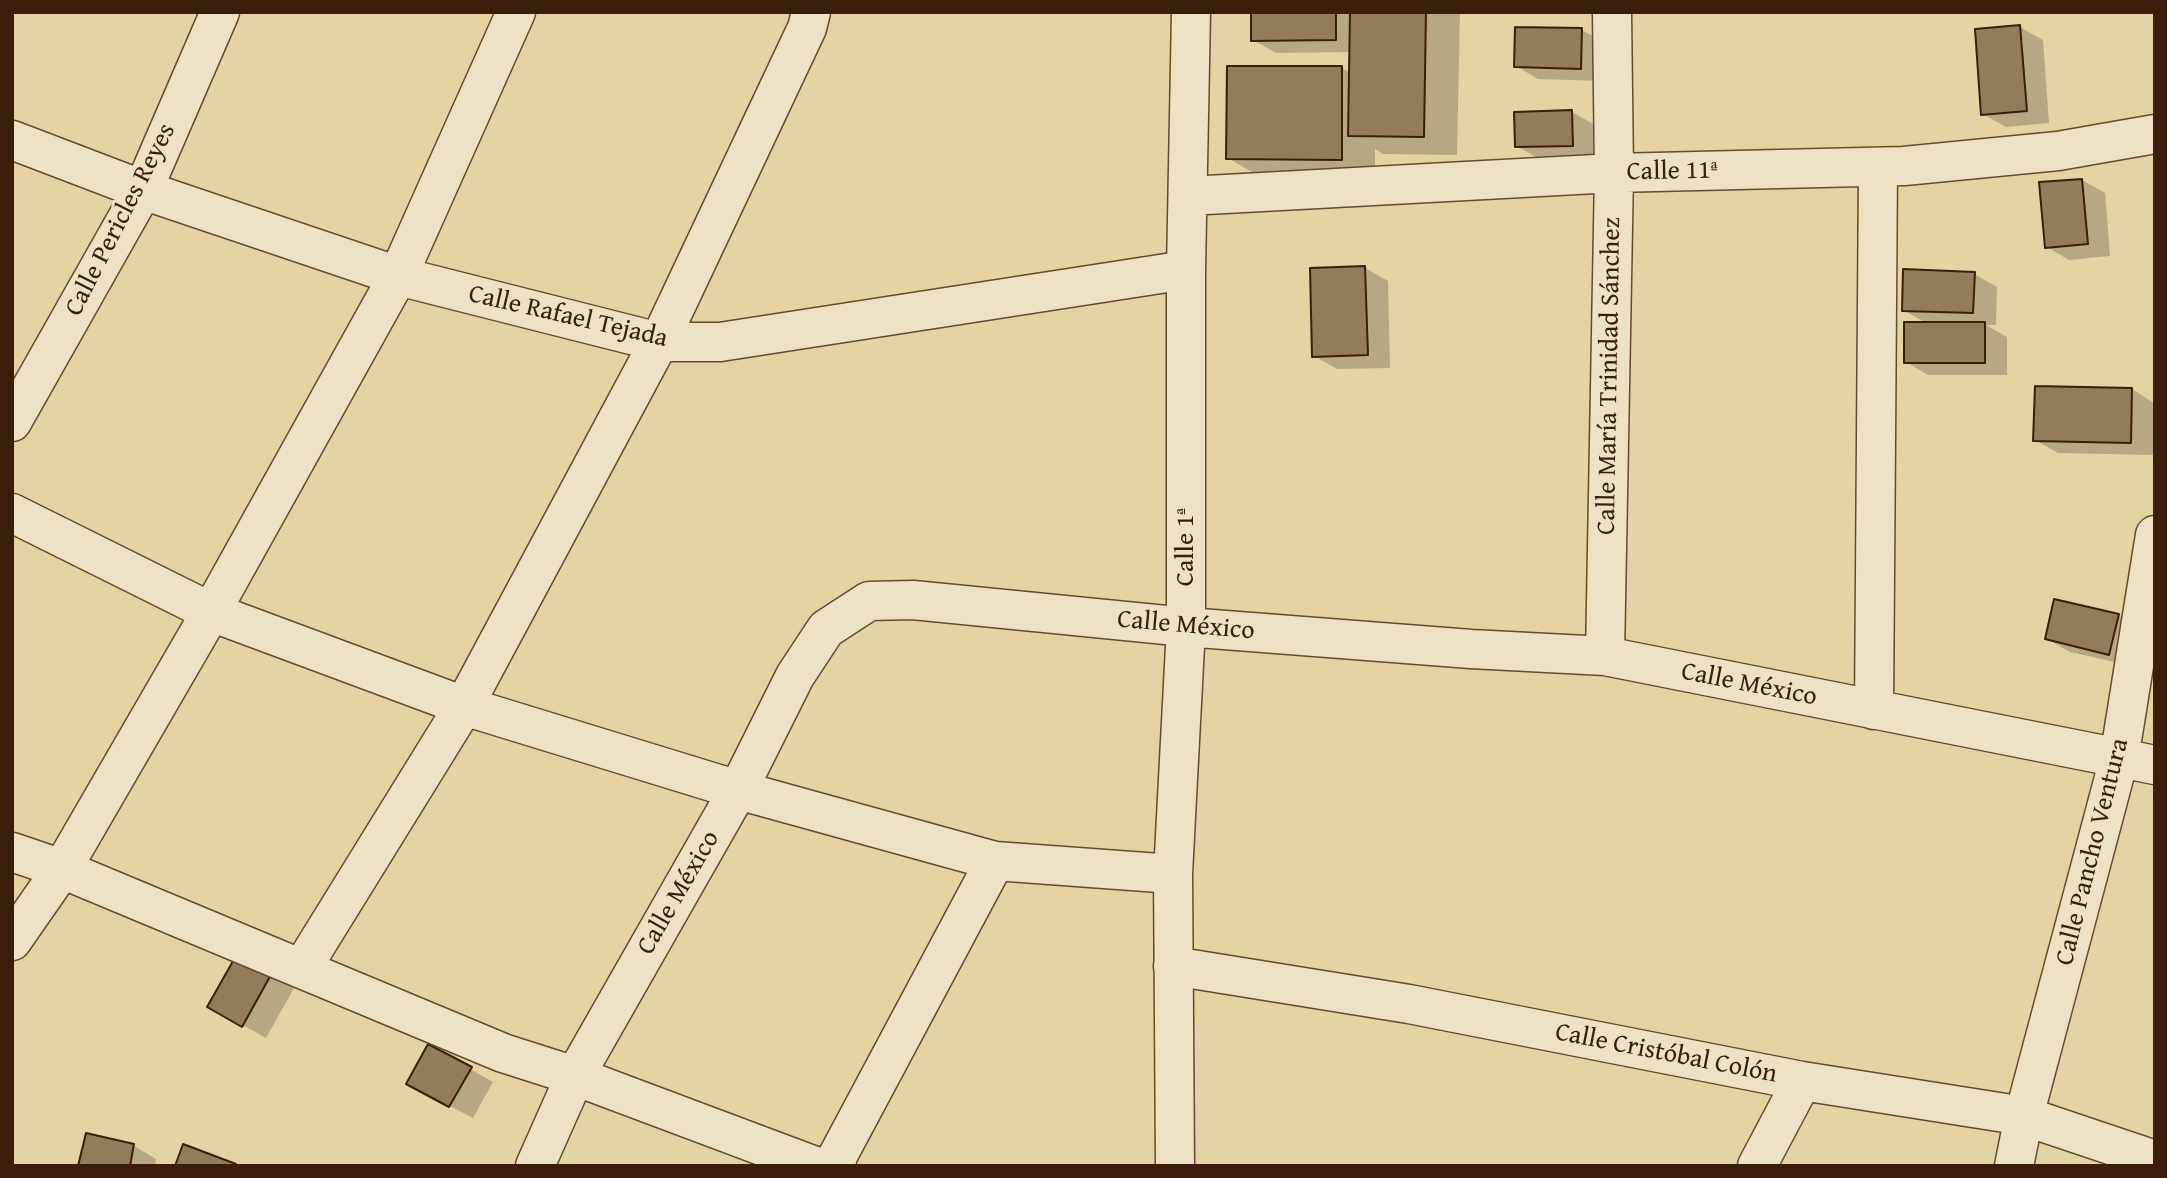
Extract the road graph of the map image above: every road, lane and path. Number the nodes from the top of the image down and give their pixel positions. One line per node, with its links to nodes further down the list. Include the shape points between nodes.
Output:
1 (220, 12): 10 (street, Calle Pericles Reyes)
2 (516, 12): 13 (street)
3 (811, 12): 14 (street)
4 (1191, 12): 11 (street, Calle 1ª)
5 (1612, 12): 9 (street, Calle María Trinidad Sánchez)
6 (2155, 134): 8 (street, Calle 11ª, via 2058,151)
7 (12, 140): 10 (street, Calle Rafael Tejada)
8 (1878, 167): 9 (street, Calle 11ª); 22 (street)
9 (1614, 173): 11 (street, Calle 11ª); 20 (street, Calle María Trinidad Sánchez)
10 (143, 190): 13 (street, Calle Rafael Tejada); 15 (street, Calle Pericles Reyes)
11 (1188, 196): 12 (street, Calle 1ª)
12 (1186, 270): 14 (street, Calle Rafael Tejada, via 720,342); 19 (street, Calle 1ª)
13 (398, 276): 14 (street, Calle Rafael Tejada); 18 (street)
14 (659, 342): 21 (street)
15 (12, 422)
16 (12, 513): 18 (street)
17 (2155, 535): 23 (street, Calle Pancho Ventura)
18 (211, 612): 21 (street); 27 (street)
19 (1186, 627): 20 (street, Calle México); 24 (street, Calle México, via 913,600 869,601 826,629 795,676); 28 (street, Calle 1ª)
20 (1605, 656): 22 (street, Calle México)
21 (464, 706): 24 (street); 31 (street)
22 (1874, 710): 23 (street, Calle México)
23 (2137, 762): 34 (street, Calle Pancho Ventura)
24 (738, 790): 26 (street); 32 (street, Calle México)
25 (12, 852): 27 (street)
26 (995, 861): 28 (street); 38 (street, via 836,1158)
27 (62, 869): 29 (street); 31 (street)
28 (1173, 874): 30 (street, Calle 1ª)
29 (12, 941)
30 (1173, 966): 33 (street, Calle Cristóbal Colón, via 1409,1004); 39 (street, Calle 1ª)
31 (302, 968): 32 (street, via 503,1053)
32 (575, 1076): 36 (street, Calle México); 37 (street)
33 (1802, 1081): 34 (street, Calle Cristóbal Colón); 40 (street)
34 (2024, 1116): 35 (street, Calle Cristóbal Colón); 41 (street, Calle Pancho Ventura)
35 (2155, 1160)
36 (535, 1166)
37 (815, 1166)
38 (837, 1166)
39 (1175, 1166)
40 (1757, 1166)
41 (2014, 1166)

